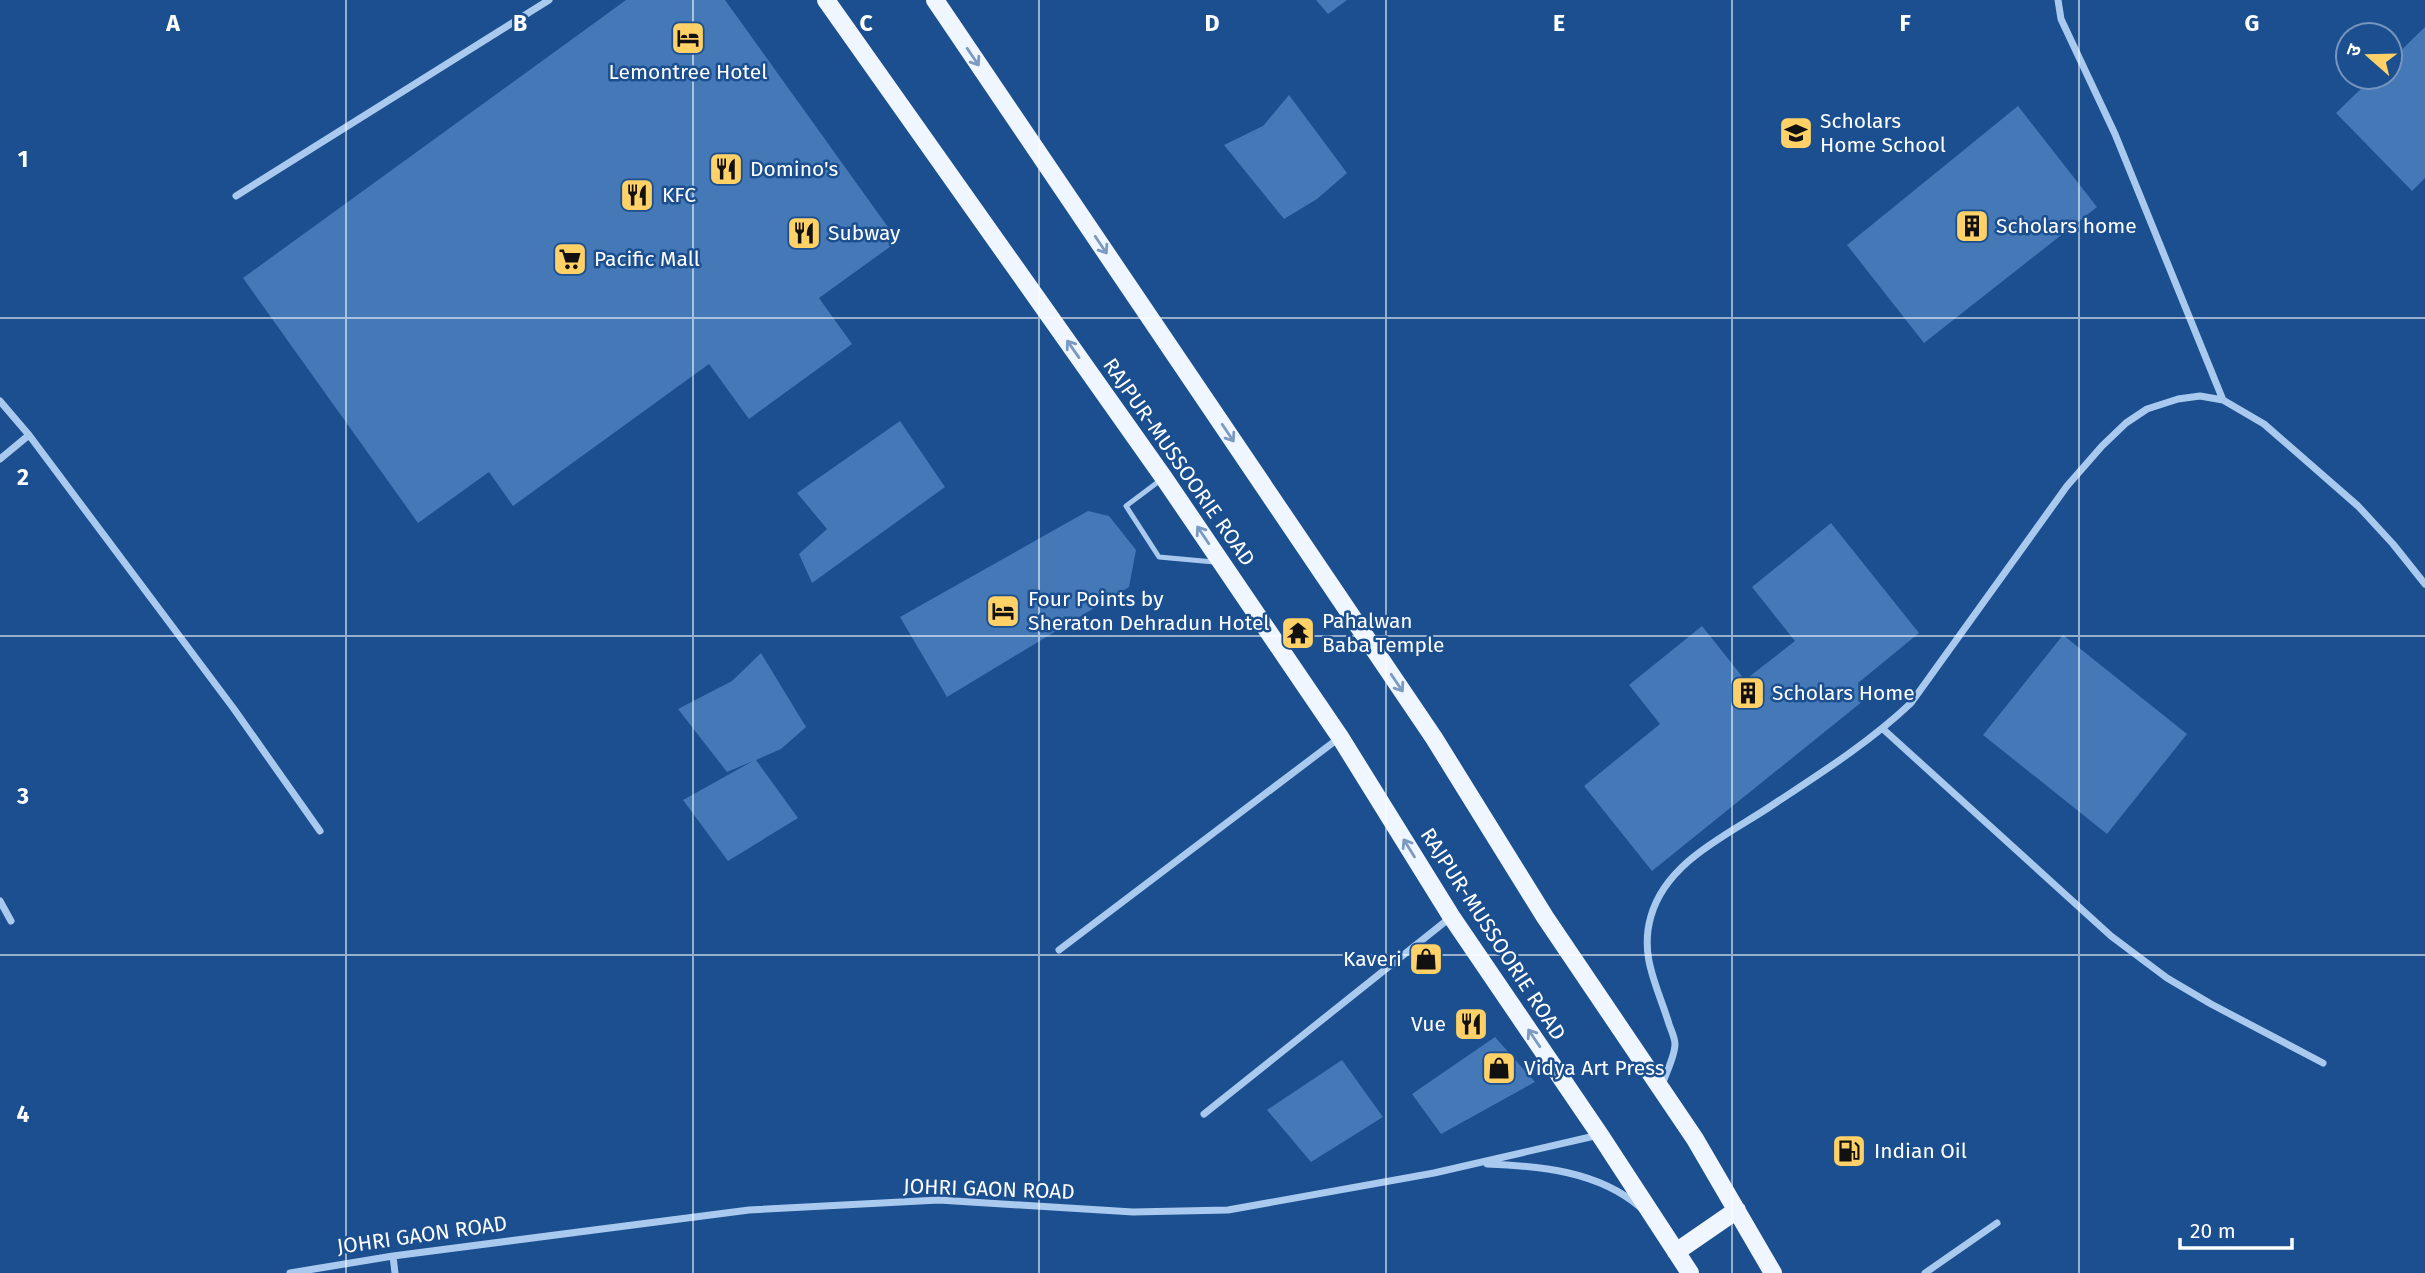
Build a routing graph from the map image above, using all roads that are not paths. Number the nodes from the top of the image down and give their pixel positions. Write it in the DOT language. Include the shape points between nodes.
graph roads {
  1 [pos="549,0"];
  2 [pos="826,0"];
  3 [pos="935,0"];
  4 [pos="2058,0"];
  5 [pos="236,196"];
  6 [pos="2223,400"];
  7 [pos="0,401"];
  8 [pos="29,435"];
  9 [pos="0,459"];
  10 [pos="1164,478"];
  11 [pos="1221,562"];
  12 [pos="2425,584"];
  13 [pos="1883,729"];
  14 [pos="1340,737"];
  15 [pos="320,831"];
  16 [pos="0,901"];
  17 [pos="1451,916"];
  18 [pos="11,921"];
  19 [pos="1059,950"];
  20 [pos="2323,1063"];
  21 [pos="1661,1089"];
  22 [pos="1204,1114"];
  23 [pos="1600,1135"];
  24 [pos="1475,1164"];
  25 [pos="1737,1210"];
  26 [pos="1655,1220"];
  27 [pos="1997,1223"];
  28 [pos="1676,1252"];
  29 [pos="393,1256"];
  30 [pos="290,1273"];
  31 [pos="395,1273"];
  32 [pos="1690,1273"];
  33 [pos="1773,1273"];
  34 [pos="1925,1273"];
  1 -- 5 [label="street"];
  10 -- 2 [label="main road, RAJPUR-MUSSOORIE ROAD, one-way"];
  3 -- 21 [label="main road, one-way" via="1434,738 1545,917"];
  4 -- 6 [label="street" via="2061,19 2115,134"];
  6 -- 12 [label="street" via="2264,424 2358,506"];
  6 -- 13 [label="street" via="2178,399 2147,409 2126,423 2067,486 1911,703"];
  7 -- 8 [label="street"];
  8 -- 9 [label="street"];
  8 -- 15 [label="street"];
  11 -- 10 [label="main road, RAJPUR-MUSSOORIE ROAD, one-way"];
  10 -- 11 [label="lane" via="1126,506 1159,557"];
  11 -- 14 [label="main road, RAJPUR-MUSSOORIE ROAD"];
  13 -- 20 [label="street" via="2111,936 2167,978"];
  13 -- 21 [label="street" via="1710,844 1662,891 1650,917 1647,945 1651,978 1675,1044"];
  17 -- 14 [label="main road, RAJPUR-MUSSOORIE ROAD, one-way"];
  14 -- 19 [label="street"];
  16 -- 18 [label="street"];
  17 -- 22 [label="street"];
  23 -- 17 [label="main road, RAJPUR-MUSSOORIE ROAD, one-way"];
  21 -- 25 [label="main road"];
  23 -- 24 [label="street, JOHRI GAON ROAD"];
  23 -- 26 [label="main road, RAJPUR-MUSSOORIE ROAD"];
  24 -- 26 [label="street" via="1538,1166 1583,1178 1621,1192"];
  24 -- 29 [label="street, JOHRI GAON ROAD" via="1228,1210 1133,1212 939,1200 749,1210"];
  25 -- 28 [label="main road"];
  25 -- 33 [label="main road"];
  26 -- 28 [label="main road, RAJPUR-MUSSOORIE ROAD"];
  27 -- 34 [label="street"];
  28 -- 32 [label="main road, RAJPUR-MUSSOORIE ROAD"];
  29 -- 30 [label="street, JOHRI GAON ROAD"];
  29 -- 31 [label="street"];
}
